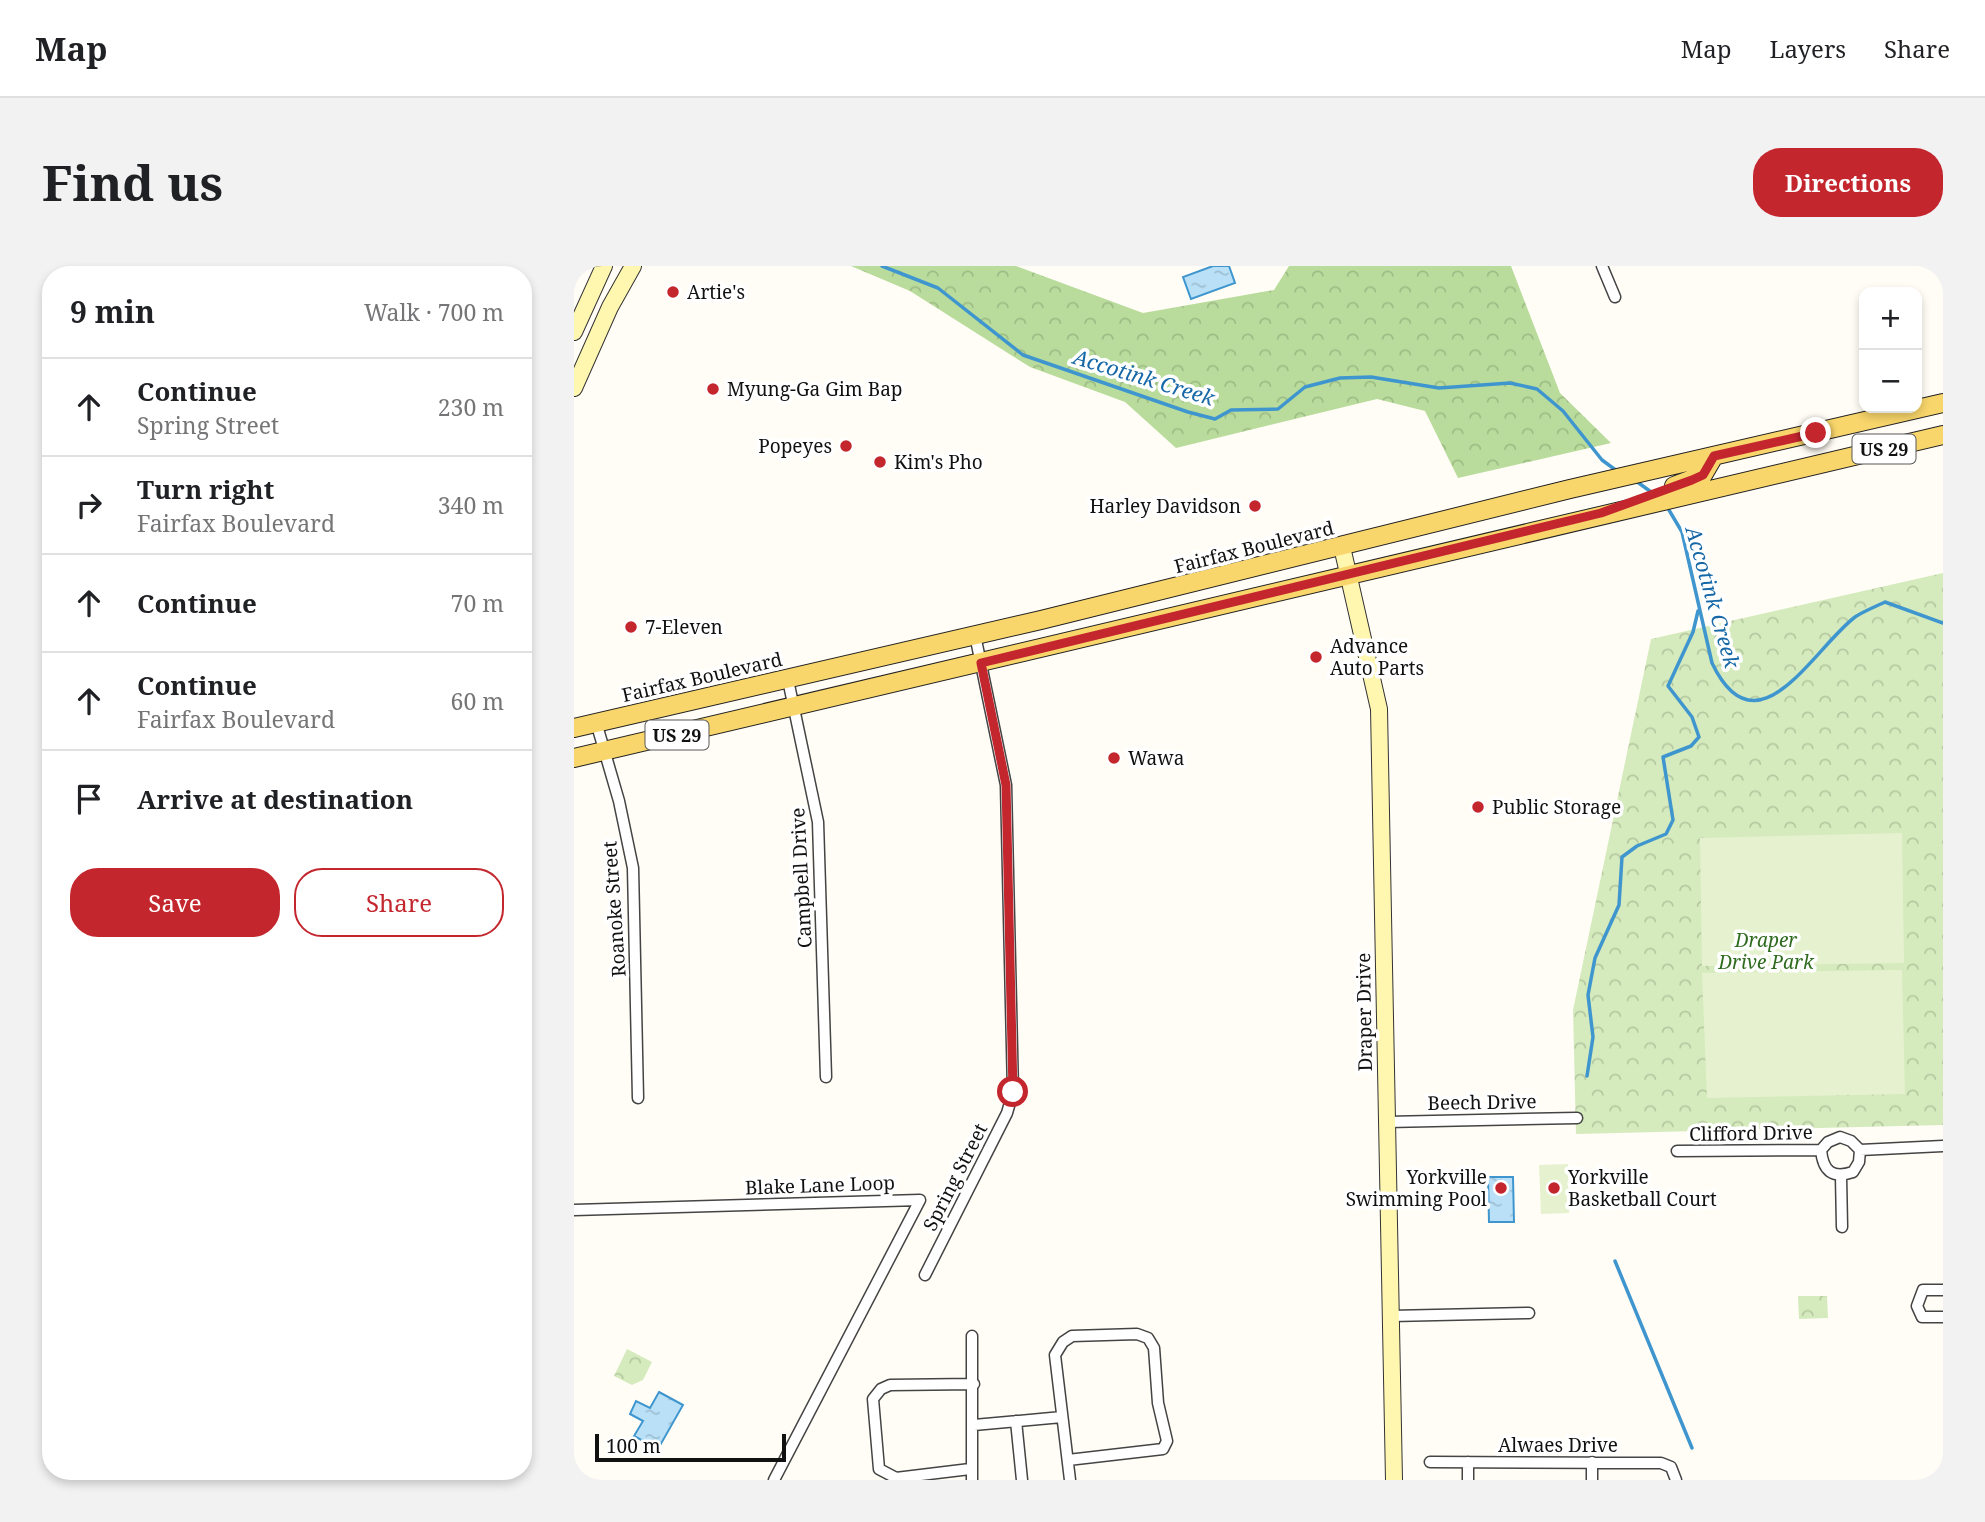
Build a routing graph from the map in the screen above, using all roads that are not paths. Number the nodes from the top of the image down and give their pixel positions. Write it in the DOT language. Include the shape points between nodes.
graph roads {
  1 [pos="604,266"];
  2 [pos="633,266"];
  3 [pos="1602,266"];
  4 [pos="1615,298"];
  5 [pos="574,332"];
  6 [pos="574,388"];
  7 [pos="1943,403"];
  8 [pos="1816,433"];
  9 [pos="1943,435"];
  10 [pos="1714,456"];
  11 [pos="1824,463"];
  12 [pos="1699,485"];
  13 [pos="1342,547"];
  14 [pos="1348,573"];
  15 [pos="975,635"];
  16 [pos="981,663"];
  17 [pos="788,680"];
  18 [pos="794,707"];
  19 [pos="596,722"];
  20 [pos="574,728"];
  21 [pos="604,752"];
  22 [pos="574,760"];
  23 [pos="826,1077"];
  24 [pos="638,1098"];
  25 [pos="1577,1118"];
  26 [pos="1387,1122"];
  27 [pos="1943,1146"];
  28 [pos="1821,1150"];
  29 [pos="1860,1150"];
  30 [pos="1677,1152"];
  31 [pos="1841,1176"];
  32 [pos="574,1210"];
  33 [pos="1842,1227"];
  34 [pos="925,1275"];
  35 [pos="1943,1290"];
  36 [pos="1529,1313"];
  37 [pos="1391,1316"];
  38 [pos="1943,1317"];
  39 [pos="972,1336"];
  40 [pos="974,1384"];
  41 [pos="1062,1417"];
  42 [pos="1016,1421"];
  43 [pos="974,1424"];
  44 [pos="1068,1460"];
  45 [pos="1430,1462"];
  46 [pos="1468,1462"];
  47 [pos="1592,1462"];
  48 [pos="971,1474"];
  49 [pos="774,1480"];
  50 [pos="1022,1480"];
  51 [pos="1070,1480"];
  52 [pos="1394,1480"];
  53 [pos="1468,1480"];
  54 [pos="1592,1480"];
  55 [pos="1676,1480"];
  1 -- 5 [label="street"];
  2 -- 6 [label="street"];
  3 -- 4 [label="street"];
  7 -- 8 [label="main road, Fairfax Boulevard / US 29"];
  8 -- 10 [label="main road, Fairfax Boulevard / US 29"];
  8 -- 11 [label="main road"];
  9 -- 11 [label="main road, US 29"];
  10 -- 12 [label="main road"];
  10 -- 13 [label="main road, Fairfax Boulevard / US 29"];
  11 -- 12 [label="main road, US 29"];
  12 -- 14 [label="main road, US 29"];
  13 -- 14 [label="street, Draper Drive"];
  13 -- 15 [label="main road, Fairfax Boulevard / US 29"];
  14 -- 16 [label="main road, US 29"];
  14 -- 26 [label="street, Draper Drive" via="1379,709"];
  15 -- 16 [label="street, Spring Street"];
  15 -- 17 [label="main road, Fairfax Boulevard / US 29"];
  16 -- 18 [label="main road, US 29"];
  16 -- 34 [label="street, Spring Street" via="1006,785 1013,1092 1007,1113"];
  17 -- 18 [label="street, Campbell Drive"];
  17 -- 19 [label="main road, Fairfax Boulevard / US 29"];
  18 -- 21 [label="main road, US 29"];
  18 -- 23 [label="street, Campbell Drive" via="818,822"];
  19 -- 20 [label="main road, Fairfax Boulevard / US 29"];
  19 -- 21 [label="street, Roanoke Street"];
  21 -- 22 [label="main road"];
  21 -- 24 [label="street, Roanoke Street" via="633,868"];
  25 -- 26 [label="street, Beech Drive"];
  26 -- 37 [label="street, Draper Drive"];
  27 -- 29 [label="street, Clifford Drive"];
  28 -- 29 [label="street, Clifford Drive" via="1840,1137"];
  28 -- 30 [label="street, Clifford Drive"];
  28 -- 31 [label="street" via="1822,1165 1830,1174"];
  29 -- 31 [label="street" via="1853,1172"];
  31 -- 33 [label="street"];
  32 -- 49 [label="street, Blake Lane Loop" via="920,1200"];
  35 -- 38 [label="street" via="1923,1290 1917,1306 1922,1317"];
  36 -- 37 [label="street"];
  37 -- 52 [label="street, Draper Drive"];
  39 -- 40 [label="street"];
  40 -- 43 [label="street"];
  40 -- 48 [label="street" via="890,1385 873,1399 879,1469 896,1478"];
  41 -- 42 [label="street"];
  41 -- 44 [label="street"];
  41 -- 44 [label="street" via="1055,1355 1063,1342 1072,1336 1137,1334 1148,1338 1154,1348 1158,1403 1167,1441 1163,1449"];
  42 -- 43 [label="street"];
  42 -- 50 [label="street"];
  43 -- 48 [label="street"];
  44 -- 51 [label="street"];
  45 -- 46 [label="street, Alwaes Drive"];
  46 -- 47 [label="street, Alwaes Drive"];
  46 -- 53 [label="street"];
  47 -- 54 [label="street"];
  47 -- 55 [label="street, Alwaes Drive" via="1666,1464"];
}
